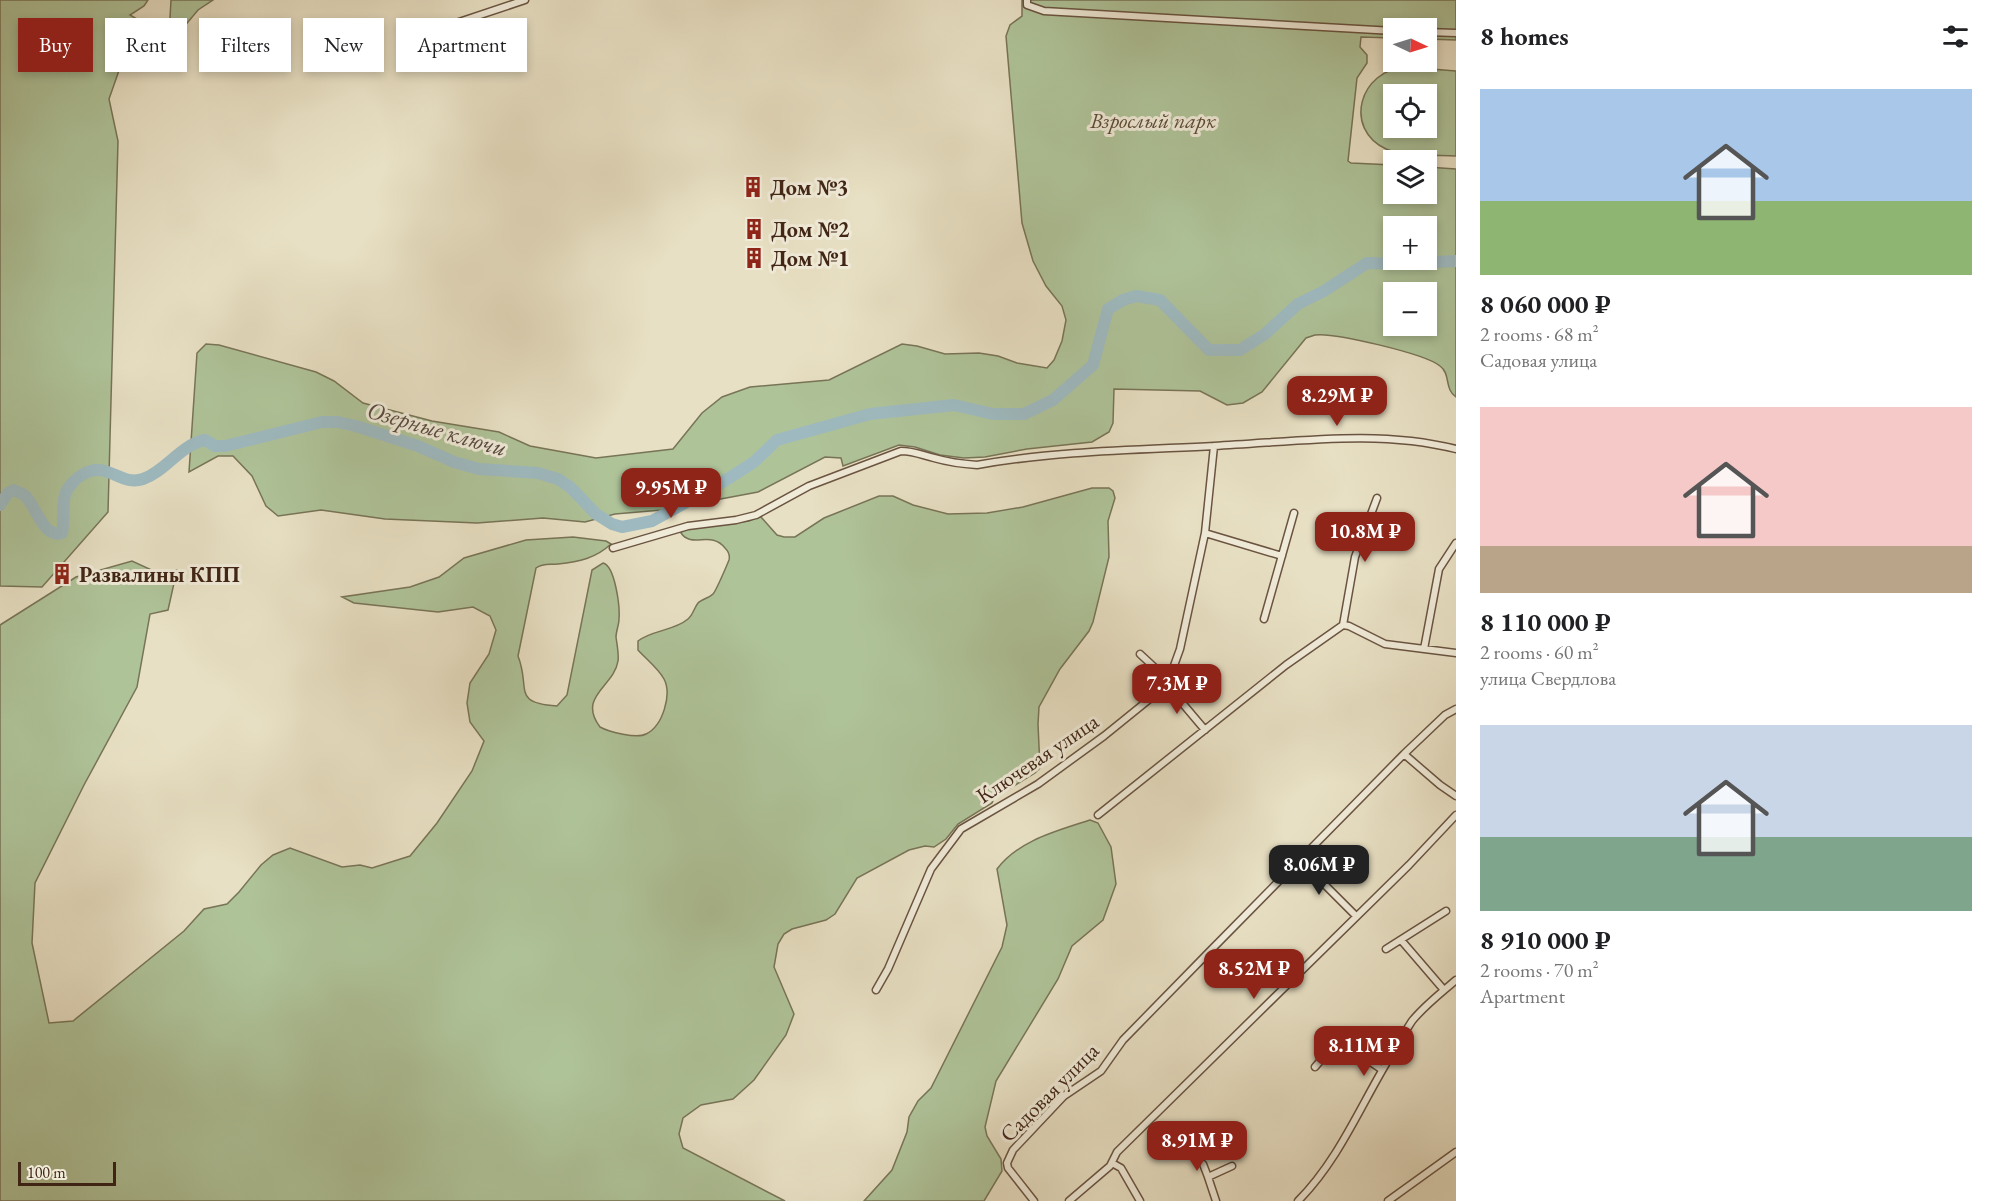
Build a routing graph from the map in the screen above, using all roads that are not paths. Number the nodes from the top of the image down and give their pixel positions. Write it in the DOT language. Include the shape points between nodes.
graph roads {
  1 [pos="525,0"];
  2 [pos="1027,0"];
  3 [pos="471,18"];
  4 [pos="1383,30"];
  5 [pos="1437,32"];
  6 [pos="1456,33"];
  7 [pos="1214,446"];
  8 [pos="1456,449"];
  9 [pos="1377,498"];
  10 [pos="1294,513"];
  11 [pos="1204,533"];
  12 [pos="1456,543"];
  13 [pos="613,548"];
  14 [pos="1282,556"];
  15 [pos="1264,620"];
  16 [pos="1343,625"];
  17 [pos="1424,649"];
  18 [pos="1456,653"];
  19 [pos="1140,654"];
  20 [pos="1168,682"];
  21 [pos="1456,709"];
  22 [pos="1205,730"];
  23 [pos="1404,754"];
  24 [pos="1456,796"];
  25 [pos="1098,815"];
  26 [pos="1456,815"];
  27 [pos="1300,860"];
  28 [pos="1446,911"];
  29 [pos="1356,916"];
  30 [pos="1401,940"];
  31 [pos="1386,949"];
  32 [pos="1456,980"];
  33 [pos="876,990"];
  34 [pos="1443,990"];
  35 [pos="1315,1067"];
  36 [pos="1381,1069"];
  37 [pos="1456,1152"];
  38 [pos="1112,1163"];
  39 [pos="1203,1164"];
  40 [pos="1232,1166"];
  41 [pos="1208,1177"];
  42 [pos="1034,1201"];
  43 [pos="1069,1201"];
  44 [pos="1140,1201"];
  45 [pos="1216,1201"];
  46 [pos="1298,1201"];
  47 [pos="1388,1201"];
  1 -- 3 [label="street"];
  2 -- 4 [label="street" via="1027,5 1044,11"];
  5 -- 6 [label="street"];
  7 -- 8 [label="street" via="1366,437"];
  7 -- 11 [label="street, Ключевая улица"];
  7 -- 13 [label="street" via="1088,452 977,465 901,451 809,486 756,515 695,525"];
  9 -- 16 [label="street" via="1354,557"];
  10 -- 14 [label="street"];
  11 -- 14 [label="street"];
  11 -- 20 [label="street, Ключевая улица" via="1180,649"];
  12 -- 17 [label="street" via="1439,569"];
  14 -- 15 [label="street"];
  16 -- 17 [label="street" via="1385,644"];
  16 -- 22 [label="street"];
  17 -- 18 [label="street"];
  19 -- 20 [label="street"];
  20 -- 22 [label="street"];
  20 -- 33 [label="street, Ключевая улица" via="1038,784 961,829 931,869"];
  21 -- 23 [label="street, Садовая улица"];
  22 -- 25 [label="street"];
  23 -- 24 [label="street"];
  23 -- 27 [label="street, Садовая улица"];
  26 -- 29 [label="street"];
  27 -- 29 [label="street"];
  27 -- 42 [label="street, Садовая улица" via="1123,1040 1101,1071 1064,1096 1013,1150 1008,1168"];
  28 -- 30 [label="street"];
  29 -- 38 [label="street" via="1117,1152"];
  30 -- 31 [label="street"];
  30 -- 34 [label="street"];
  32 -- 34 [label="street"];
  34 -- 36 [label="street" via="1412,1022"];
  35 -- 36 [label="street" via="1338,1043 1349,1046"];
  36 -- 46 [label="street" via="1346,1137"];
  37 -- 47 [label="street"];
  38 -- 43 [label="street"];
  38 -- 44 [label="street" via="1121,1168"];
  39 -- 41 [label="street"];
  40 -- 41 [label="street"];
  41 -- 45 [label="street"];
}
